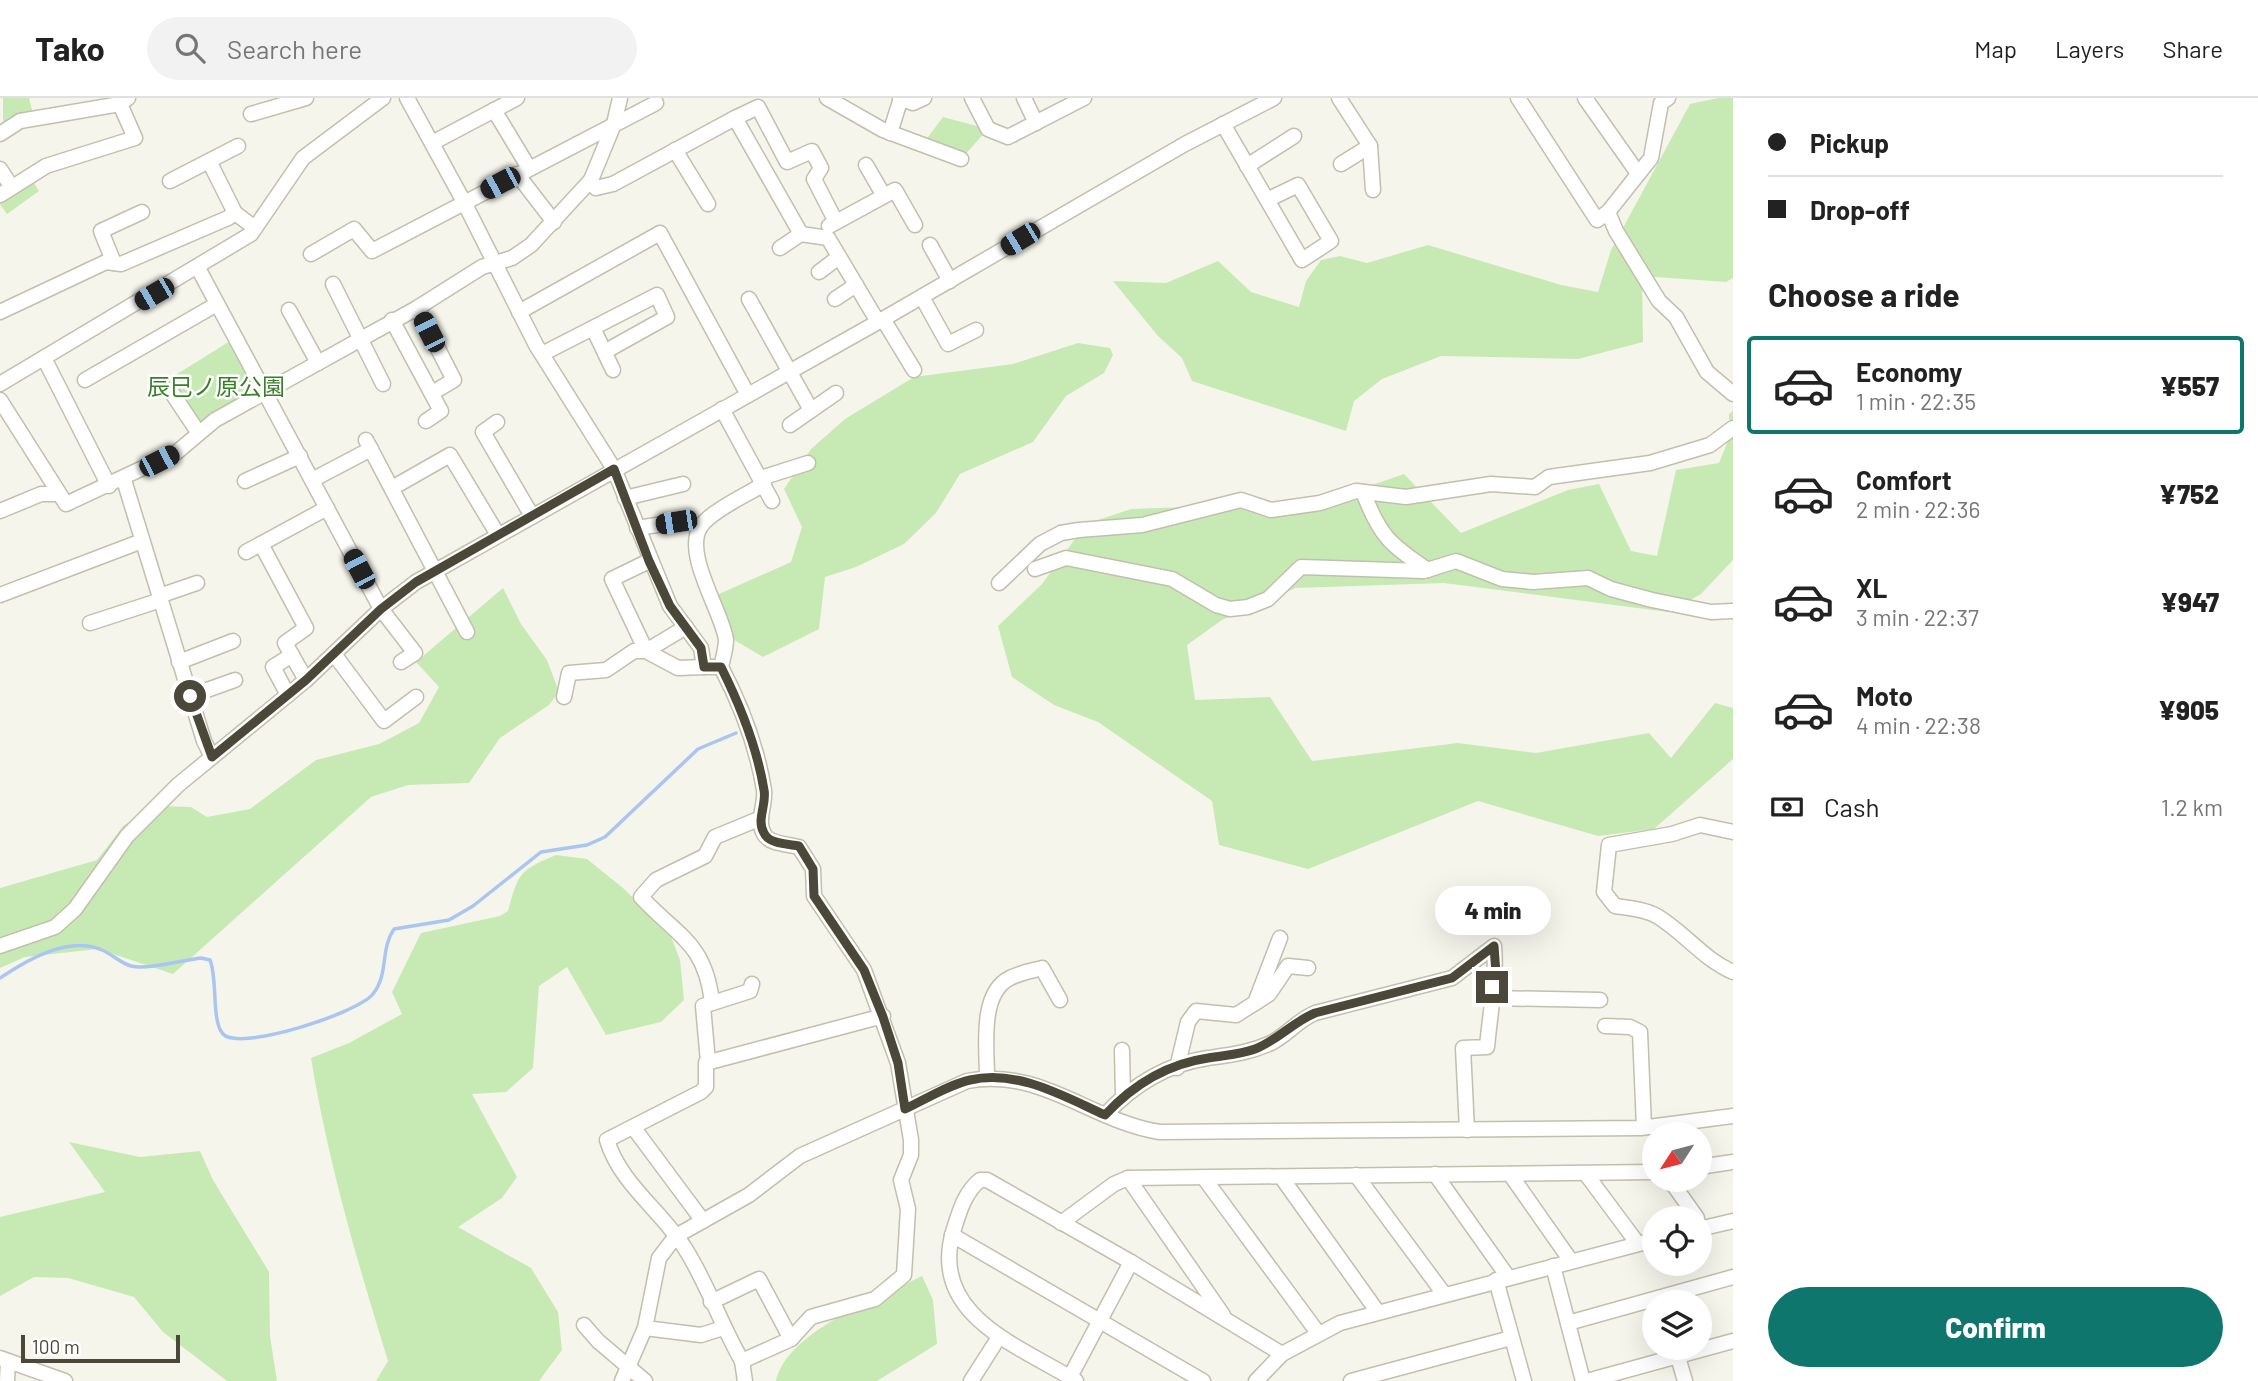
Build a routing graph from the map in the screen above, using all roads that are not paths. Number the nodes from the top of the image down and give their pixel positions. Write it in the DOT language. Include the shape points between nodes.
graph roads {
  1 [pos="306,98"];
  2 [pos="383,98"];
  3 [pos="407,98"];
  4 [pos="517,98"];
  5 [pos="620,98"];
  6 [pos="827,98"];
  7 [pos="901,98"];
  8 [pos="924,98"];
  9 [pos="972,98"];
  10 [pos="1024,98"];
  11 [pos="1339,98"];
  12 [pos="1518,98"];
  13 [pos="1585,98"];
  14 [pos="1076,100"];
  15 [pos="1265,100"];
  16 [pos="1662,100"];
  17 [pos="124,101"];
  18 [pos="656,103"];
  19 [pos="494,110"];
  20 [pos="251,114"];
  21 [pos="735,118"];
  22 [pos="1036,123"];
  23 [pos="614,124"];
  24 [pos="1223,124"];
  25 [pos="890,132"];
  26 [pos="0,134"];
  27 [pos="1294,136"];
  28 [pos="432,143"];
  29 [pos="238,145"];
  30 [pos="1370,146"];
  31 [pos="675,150"];
  32 [pos="961,159"];
  33 [pos="210,163"];
  34 [pos="1341,164"];
  35 [pos="866,166"];
  36 [pos="1247,166"];
  37 [pos="0,169"];
  38 [pos="523,171"];
  39 [pos="1637,172"];
  40 [pos="591,180"];
  41 [pos="170,181"];
  42 [pos="6,190"];
  43 [pos="1373,190"];
  44 [pos="884,196"];
  45 [pos="1267,200"];
  46 [pos="464,202"];
  47 [pos="708,204"];
  48 [pos="142,212"];
  49 [pos="1608,212"];
  50 [pos="235,213"];
  51 [pos="554,222"];
  52 [pos="836,222"];
  53 [pos="915,225"];
  54 [pos="255,228"];
  55 [pos="807,235"];
  56 [pos="930,245"];
  57 [pos="780,248"];
  58 [pos="311,254"];
  59 [pos="839,257"];
  60 [pos="114,263"];
  61 [pos="495,264"];
  62 [pos="198,268"];
  63 [pos="819,272"];
  64 [pos="950,281"];
  65 [pos="332,284"];
  66 [pos="856,285"];
  67 [pos="922,297"];
  68 [pos="749,299"];
  69 [pos="835,299"];
  70 [pos="217,304"];
  71 [pos="417,308"];
  72 [pos="289,310"];
  73 [pos="0,312"];
  74 [pos="519,312"];
  75 [pos="393,320"];
  76 [pos="881,321"];
  77 [pos="593,328"];
  78 [pos="976,330"];
  79 [pos="361,338"];
  80 [pos="606,351"];
  81 [pos="542,354"];
  82 [pos="44,358"];
  83 [pos="318,363"];
  84 [pos="613,370"];
  85 [pos="914,370"];
  86 [pos="791,371"];
  87 [pos="85,380"];
  88 [pos="0,384"];
  89 [pos="383,384"];
  90 [pos="170,390"];
  91 [pos="266,393"];
  92 [pos="432,393"];
  93 [pos="836,393"];
  94 [pos="1733,394"];
  95 [pos="748,395"];
  96 [pos="0,400"];
  97 [pos="722,409"];
  98 [pos="811,410"];
  99 [pos="426,421"];
  100 [pos="497,422"];
  101 [pos="790,425"];
  102 [pos="1733,428"];
  103 [pos="198,432"];
  104 [pos="300,456"];
  105 [pos="808,463"];
  106 [pos="614,469"];
  107 [pos="124,480"];
  108 [pos="312,480"];
  109 [pos="245,481"];
  110 [pos="763,481"];
  111 [pos="682,484"];
  112 [pos="109,486"];
  113 [pos="392,488"];
  114 [pos="1363,492"];
  115 [pos="57,494"];
  116 [pos="625,498"];
  117 [pos="772,501"];
  118 [pos="327,508"];
  119 [pos="0,511"];
  120 [pos="532,516"];
  121 [pos="676,522"];
  122 [pos="637,528"];
  123 [pos="498,535"];
  124 [pos="142,541"];
  125 [pos="261,544"];
  126 [pos="246,552"];
  127 [pos="649,561"];
  128 [pos="1035,569"];
  129 [pos="437,570"];
  130 [pos="1428,570"];
  131 [pos="197,583"];
  132 [pos="999,583"];
  133 [pos="0,595"];
  134 [pos="160,598"];
  135 [pos="381,609"];
  136 [pos="1733,611"];
  137 [pos="90,623"];
  138 [pos="686,627"];
  139 [pos="467,632"];
  140 [pos="233,641"];
  141 [pos="646,652"];
  142 [pos="334,654"];
  143 [pos="292,655"];
  144 [pos="180,662"];
  145 [pos="401,662"];
  146 [pos="704,667"];
  147 [pos="721,667"];
  148 [pos="235,680"];
  149 [pos="306,680"];
  150 [pos="288,695"];
  151 [pos="190,696"];
  152 [pos="416,697"];
  153 [pos="564,697"];
  154 [pos="212,757"];
  155 [pos="761,818"];
  156 [pos="1733,832"];
  157 [pos="1280,938"];
  158 [pos="0,946"];
  159 [pos="1308,968"];
  160 [pos="1731,968"];
  161 [pos="752,984"];
  162 [pos="1491,998"];
  163 [pos="1060,1000"];
  164 [pos="1600,1000"];
  165 [pos="712,1002"];
  166 [pos="1255,1003"];
  167 [pos="883,1017"];
  168 [pos="1605,1026"];
  169 [pos="1122,1050"];
  170 [pos="708,1062"];
  171 [pos="1177,1068"];
  172 [pos="987,1077"];
  173 [pos="1123,1096"];
  174 [pos="905,1109"];
  175 [pos="1105,1115"];
  176 [pos="1733,1116"];
  177 [pos="1644,1122"];
  178 [pos="1684,1122"];
  179 [pos="633,1127"];
  180 [pos="1642,1127"];
  181 [pos="1467,1130"];
  182 [pos="1733,1163"];
  183 [pos="1712,1165"];
  184 [pos="1642,1172"];
  185 [pos="1435,1174"];
  186 [pos="1510,1174"];
  187 [pos="1586,1174"];
  188 [pos="1356,1175"];
  189 [pos="1128,1178"];
  190 [pos="1205,1178"];
  191 [pos="1282,1178"];
  192 [pos="703,1221"];
  193 [pos="1733,1221"];
  194 [pos="1061,1223"];
  195 [pos="1712,1223"];
  196 [pos="953,1235"];
  197 [pos="676,1236"];
  198 [pos="1642,1243"];
  199 [pos="1638,1244"];
  200 [pos="1571,1261"];
  201 [pos="1131,1262"];
  202 [pos="1553,1266"];
  203 [pos="1733,1277"];
  204 [pos="1502,1279"];
  205 [pos="1444,1294"];
  206 [pos="711,1301"];
  207 [pos="1377,1311"];
  208 [pos="1226,1319"];
  209 [pos="1100,1320"];
  210 [pos="1568,1323"];
  211 [pos="584,1325"];
  212 [pos="645,1328"];
  213 [pos="723,1328"];
  214 [pos="1318,1333"];
  215 [pos="999,1337"];
  216 [pos="1511,1338"];
  217 [pos="791,1339"];
  218 [pos="1733,1341"];
  219 [pos="1712,1347"];
  220 [pos="1282,1354"];
  221 [pos="4,1359"];
  222 [pos="1669,1360"];
  223 [pos="1679,1360"];
  224 [pos="742,1361"];
  225 [pos="626,1374"];
  226 [pos="1621,1377"];
  227 [pos="1073,1379"];
  228 [pos="7,1381"];
  229 [pos="65,1381"];
  230 [pos="645,1381"];
  231 [pos="745,1381"];
  232 [pos="971,1381"];
  233 [pos="1203,1381"];
  234 [pos="1256,1381"];
  235 [pos="1351,1381"];
  236 [pos="1524,1381"];
  237 [pos="1585,1381"];
  238 [pos="1685,1381"];
  1 -- 20 [label="street"];
  2 -- 54 [label="street" via="303,158"];
  3 -- 28 [label="street"];
  4 -- 19 [label="street"];
  5 -- 23 [label="street"];
  6 -- 25 [label="street"];
  7 -- 8 [label="street" via="912,103"];
  7 -- 25 [label="street"];
  9 -- 22 [label="street" via="988,129 1009,137"];
  10 -- 22 [label="street"];
  11 -- 30 [label="street"];
  12 -- 49 [label="street" via="1597,220"];
  13 -- 39 [label="street"];
  14 -- 22 [label="street"];
  15 -- 24 [label="street"];
  16 -- 39 [label="street" via="1651,158"];
  17 -- 26 [label="street" via="19,121"];
  17 -- 42 [label="street" via="135,138 46,166"];
  18 -- 23 [label="street"];
  19 -- 28 [label="street"];
  19 -- 38 [label="street"];
  21 -- 31 [label="street"];
  21 -- 52 [label="street" via="758,107 787,162 812,151 821,168 814,179"];
  21 -- 55 [label="street"];
  23 -- 38 [label="street"];
  23 -- 40 [label="street"];
  24 -- 36 [label="street"];
  24 -- 64 [label="street"];
  25 -- 32 [label="street"];
  27 -- 36 [label="street"];
  28 -- 46 [label="street"];
  29 -- 33 [label="street"];
  30 -- 34 [label="street"];
  30 -- 43 [label="street"];
  31 -- 40 [label="street" via="613,184 596,188"];
  31 -- 47 [label="street"];
  33 -- 41 [label="street"];
  33 -- 50 [label="street"];
  35 -- 44 [label="street"];
  36 -- 45 [label="street"];
  37 -- 42 [label="street"];
  38 -- 46 [label="street"];
  38 -- 51 [label="street"];
  39 -- 49 [label="street"];
  40 -- 51 [label="street"];
  44 -- 52 [label="street"];
  44 -- 53 [label="street" via="895,190"];
  45 -- 45 [label="street" via="1302,260 1331,241 1298,185"];
  46 -- 58 [label="street" via="372,251 354,229"];
  46 -- 61 [label="street"];
  48 -- 60 [label="street" via="101,231"];
  49 -- 94 [label="street" via="1707,372"];
  50 -- 54 [label="street"];
  50 -- 60 [label="street" via="121,264"];
  51 -- 61 [label="street" via="531,245"];
  52 -- 55 [label="street"];
  54 -- 62 [label="street"];
  55 -- 57 [label="street"];
  55 -- 59 [label="street" via="828,238"];
  56 -- 64 [label="street"];
  59 -- 63 [label="street"];
  59 -- 66 [label="street"];
  60 -- 73 [label="street" via="106,262"];
  61 -- 71 [label="street" via="482,267"];
  61 -- 74 [label="street"];
  62 -- 70 [label="street"];
  62 -- 82 [label="street"];
  64 -- 67 [label="street"];
  65 -- 79 [label="street"];
  66 -- 69 [label="street"];
  66 -- 76 [label="street"];
  67 -- 76 [label="street"];
  67 -- 78 [label="street" via="947,344"];
  68 -- 86 [label="street"];
  70 -- 87 [label="street"];
  70 -- 91 [label="street"];
  71 -- 75 [label="street"];
  71 -- 92 [label="street" via="454,380"];
  72 -- 83 [label="street"];
  74 -- 81 [label="street"];
  74 -- 95 [label="street" via="660,233"];
  75 -- 79 [label="street"];
  75 -- 92 [label="street"];
  76 -- 85 [label="street"];
  76 -- 86 [label="street"];
  77 -- 80 [label="street"];
  77 -- 80 [label="street" via="657,295 667,317"];
  77 -- 81 [label="street"];
  79 -- 83 [label="street"];
  79 -- 89 [label="street"];
  80 -- 84 [label="street"];
  81 -- 106 [label="street"];
  82 -- 88 [label="street"];
  82 -- 112 [label="street"];
  83 -- 91 [label="street"];
  86 -- 95 [label="street"];
  86 -- 98 [label="street"];
  90 -- 103 [label="street"];
  91 -- 103 [label="street"];
  91 -- 104 [label="street"];
  92 -- 99 [label="street" via="441,411"];
  93 -- 98 [label="street"];
  95 -- 97 [label="street"];
  96 -- 115 [label="street"];
  97 -- 106 [label="street"];
  97 -- 110 [label="street"];
  98 -- 101 [label="street"];
  100 -- 120 [label="street" via="483,432"];
  102 -- 114 [label="street" via="1710,445 1650,463 1549,477 1535,487 1491,484 1406,497"];
  103 -- 107 [label="street" via="177,452"];
  104 -- 108 [label="street"];
  104 -- 109 [label="street"];
  105 -- 110 [label="street"];
  106 -- 116 [label="street"];
  106 -- 120 [label="street"];
  107 -- 112 [label="street"];
  107 -- 124 [label="street"];
  108 -- 113 [label="street" via="369,444"];
  108 -- 118 [label="street"];
  110 -- 117 [label="street"];
  110 -- 147 [label="street" via="709,518 697,537 703,579 726,642"];
  111 -- 116 [label="street"];
  112 -- 115 [label="street" via="66,504"];
  113 -- 123 [label="street" via="450,455"];
  113 -- 129 [label="street"];
  114 -- 130 [label="street" via="1377,527 1396,549"];
  114 -- 132 [label="street" via="1271,510 1241,500 1142,525 1061,533 1040,544"];
  115 -- 119 [label="street" via="41,494"];
  116 -- 122 [label="street"];
  118 -- 125 [label="street"];
  118 -- 135 [label="street"];
  120 -- 123 [label="street"];
  121 -- 122 [label="street"];
  122 -- 127 [label="street"];
  123 -- 129 [label="street"];
  124 -- 133 [label="street"];
  124 -- 134 [label="street"];
  125 -- 126 [label="street"];
  125 -- 143 [label="street" via="306,628 285,643"];
  127 -- 138 [label="street" via="670,606"];
  127 -- 141 [label="street" via="612,579"];
  128 -- 130 [label="street" via="1066,558 1172,579 1230,609 1269,599 1301,568"];
  129 -- 135 [label="street"];
  129 -- 139 [label="street"];
  130 -- 136 [label="street" via="1456,561 1502,579 1588,578 1652,600 1711,612"];
  131 -- 134 [label="street"];
  134 -- 137 [label="street"];
  134 -- 144 [label="street"];
  135 -- 142 [label="street"];
  135 -- 145 [label="street" via="415,653"];
  138 -- 141 [label="street"];
  138 -- 146 [label="street" via="701,648"];
  140 -- 144 [label="street"];
  141 -- 146 [label="street" via="678,668"];
  141 -- 153 [label="street" via="628,653 606,670 569,673"];
  142 -- 149 [label="street"];
  142 -- 152 [label="street" via="384,721"];
  143 -- 149 [label="street"];
  143 -- 150 [label="street" via="273,667"];
  144 -- 151 [label="street"];
  146 -- 147 [label="street"];
  147 -- 155 [label="street" via="734,687 751,739 765,792"];
  148 -- 151 [label="street"];
  149 -- 150 [label="street"];
  150 -- 154 [label="street"];
  151 -- 154 [label="street"];
  154 -- 158 [label="street" via="127,836 75,909 55,927"];
  155 -- 165 [label="street" via="715,837 705,856 656,880 641,897 696,950"];
  155 -- 167 [label="street" via="763,833 771,840 799,846 804,854 813,869 814,896 864,970"];
  156 -- 160 [label="street" via="1700,825 1609,845 1604,892 1615,906 1659,917 1700,953"];
  157 -- 166 [label="street"];
  159 -- 166 [label="street" via="1288,966 1269,994"];
  161 -- 165 [label="street" via="742,996"];
  162 -- 164 [label="street"];
  162 -- 171 [label="street" via="1496,974 1494,946 1452,978 1315,1013 1272,1042 1239,1055 1206,1058"];
  162 -- 181 [label="street" via="1487,1047 1463,1048"];
  163 -- 172 [label="street" via="1042,968 1007,979 994,993 990,1008"];
  165 -- 170 [label="street" via="703,1006 701,1013"];
  166 -- 171 [label="street" via="1236,1015 1196,1010 1188,1022"];
  167 -- 170 [label="street"];
  167 -- 174 [label="street" via="898,1063"];
  168 -- 177 [label="street" via="1640,1032"];
  169 -- 173 [label="street"];
  170 -- 179 [label="street" via="706,1087 701,1092"];
  171 -- 173 [label="street" via="1134,1086"];
  172 -- 174 [label="street" via="967,1081"];
  172 -- 175 [label="street" via="1013,1079"];
  173 -- 175 [label="street"];
  174 -- 192 [label="street" via="800,1156 749,1195"];
  174 -- 217 [label="street" via="911,1155 901,1180 908,1209 904,1275 875,1299 811,1317"];
  175 -- 181 [label="street" via="1160,1132"];
  176 -- 178 [label="street"];
  179 -- 192 [label="street"];
  179 -- 197 [label="street" via="607,1140 611,1151"];
  180 -- 181 [label="street"];
  182 -- 183 [label="street"];
  184 -- 187 [label="street"];
  185 -- 186 [label="street"];
  185 -- 188 [label="street"];
  185 -- 204 [label="street"];
  186 -- 187 [label="street"];
  186 -- 200 [label="street"];
  187 -- 199 [label="street"];
  188 -- 191 [label="street"];
  188 -- 205 [label="street"];
  189 -- 190 [label="street"];
  189 -- 194 [label="street"];
  189 -- 208 [label="street"];
  190 -- 191 [label="street"];
  190 -- 214 [label="street"];
  191 -- 207 [label="street"];
  192 -- 197 [label="street"];
  193 -- 195 [label="street"];
  194 -- 196 [label="street" via="980,1180 961,1205"];
  194 -- 201 [label="street"];
  196 -- 209 [label="street"];
  196 -- 215 [label="street" via="947,1254 960,1299 973,1317"];
  197 -- 206 [label="street"];
  197 -- 212 [label="street" via="656,1267"];
  198 -- 199 [label="street"];
  199 -- 200 [label="street"];
  200 -- 202 [label="street"];
  201 -- 208 [label="street"];
  201 -- 209 [label="street"];
  202 -- 204 [label="street"];
  202 -- 210 [label="street"];
  203 -- 210 [label="street"];
  204 -- 205 [label="street"];
  204 -- 216 [label="street"];
  205 -- 207 [label="street"];
  206 -- 213 [label="street"];
  206 -- 217 [label="street" via="759,1279"];
  207 -- 214 [label="street"];
  208 -- 220 [label="street"];
  209 -- 227 [label="street"];
  209 -- 233 [label="street"];
  210 -- 237 [label="street"];
  211 -- 225 [label="street"];
  212 -- 213 [label="street" via="701,1335"];
  212 -- 225 [label="street"];
  213 -- 224 [label="street"];
  214 -- 220 [label="street"];
  215 -- 227 [label="street"];
  215 -- 232 [label="street"];
  216 -- 235 [label="street"];
  216 -- 236 [label="street"];
  217 -- 224 [label="street"];
  218 -- 219 [label="street"];
  220 -- 234 [label="street"];
  221 -- 228 [label="street"];
  221 -- 229 [label="street"];
  222 -- 226 [label="street"];
  223 -- 238 [label="street"];
  224 -- 231 [label="street"];
  225 -- 230 [label="street"];
  226 -- 237 [label="street"];
}
